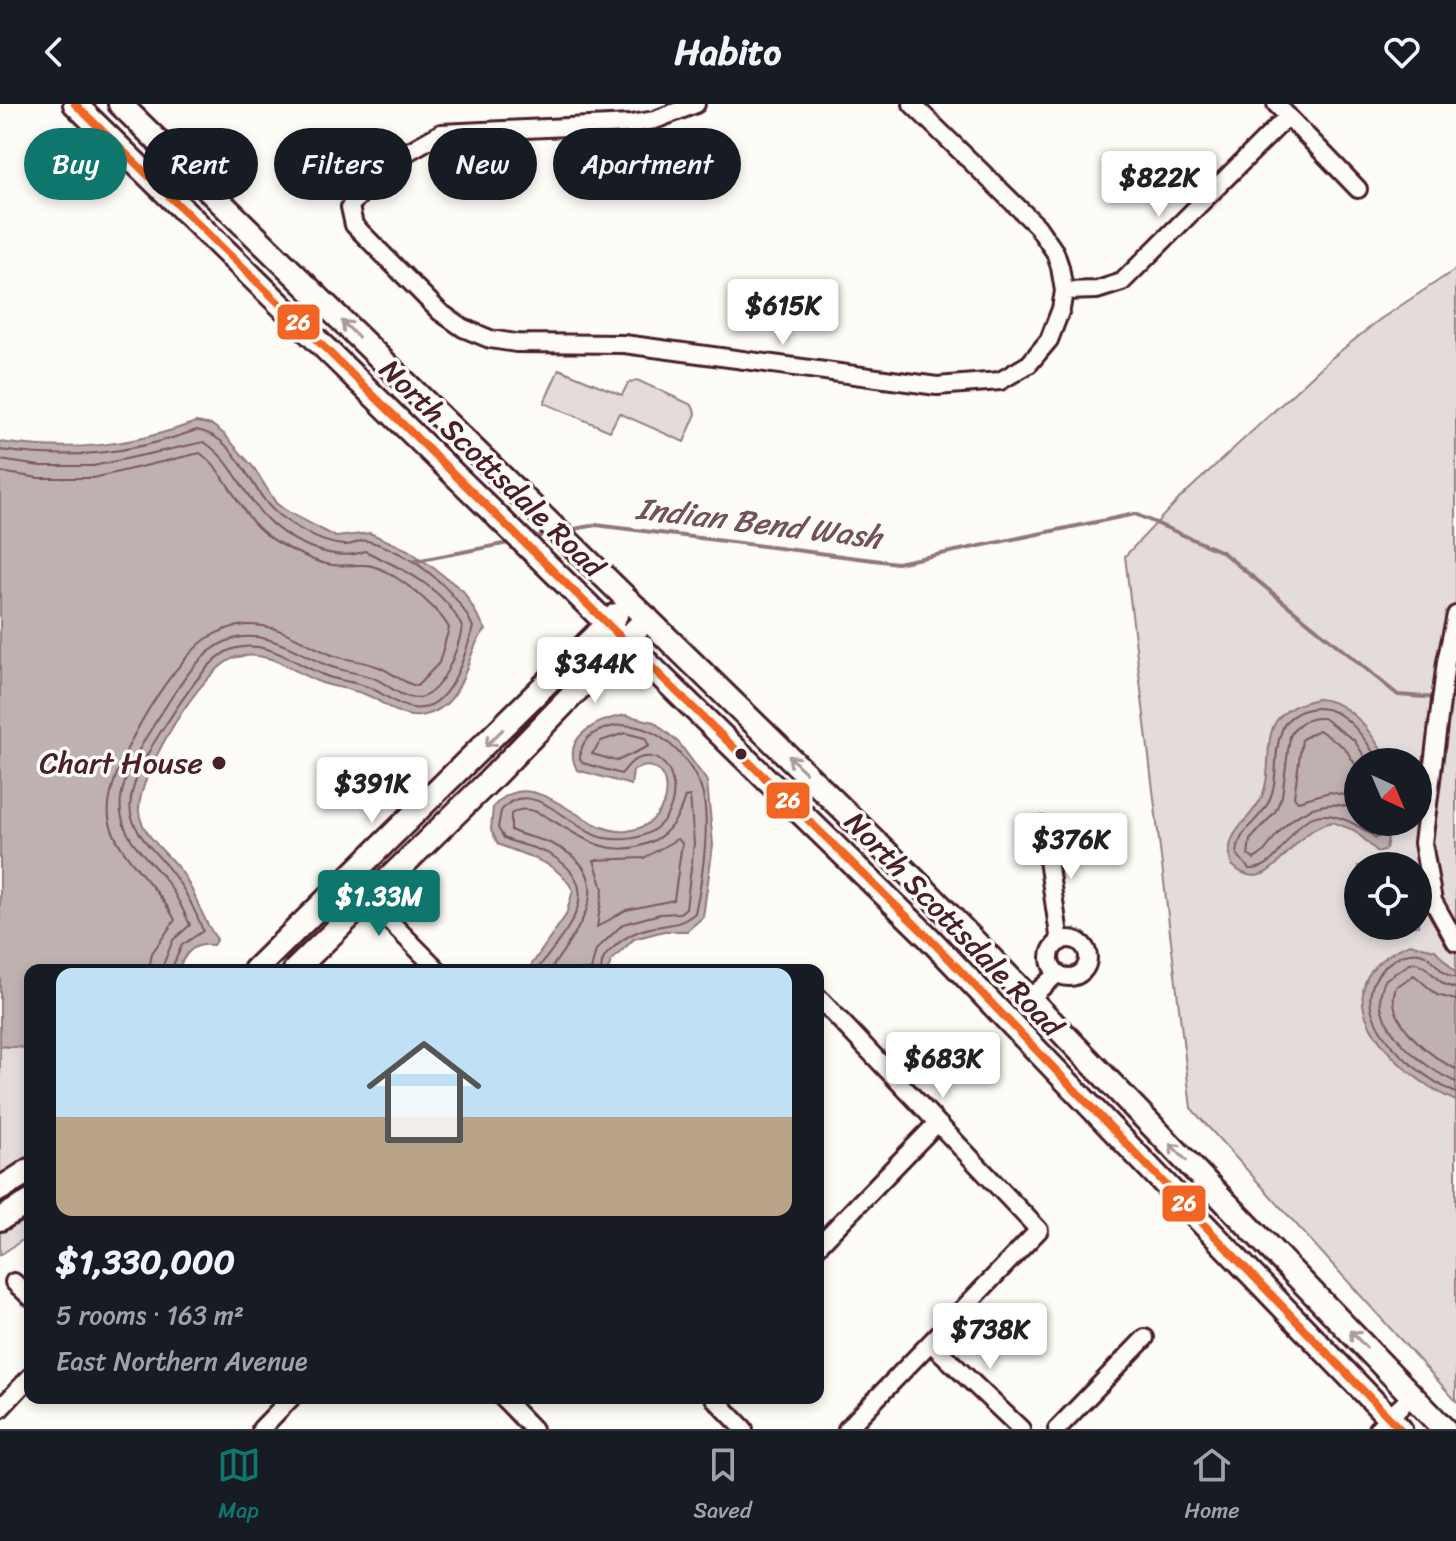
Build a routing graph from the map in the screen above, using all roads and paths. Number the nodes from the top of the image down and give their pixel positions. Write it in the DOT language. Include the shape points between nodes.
graph roads {
  1 [pos="75,104"];
  2 [pos="120,104"];
  3 [pos="696,104"];
  4 [pos="912,104"];
  5 [pos="1282,110"];
  6 [pos="1358,189"];
  7 [pos="1064,291"];
  8 [pos="627,598"];
  9 [pos="1456,615"];
  10 [pos="647,618"];
  11 [pos="608,623"];
  12 [pos="625,641"];
  13 [pos="1043,826"];
  14 [pos="349,880"];
  15 [pos="368,899"];
  16 [pos="928,937"];
  17 [pos="1060,942"];
  18 [pos="1456,942"];
  19 [pos="261,964"];
  20 [pos="301,964"];
  21 [pos="432,964"];
  22 [pos="1058,973"];
  23 [pos="1030,998"];
  24 [pos="824,1003"];
  25 [pos="1090,1106"];
  26 [pos="937,1123"];
  27 [pos="24,1174"];
  28 [pos="0,1189"];
  29 [pos="24,1205"];
  30 [pos="0,1218"];
  31 [pos="824,1240"];
  32 [pos="14,1282"];
  33 [pos="24,1291"];
  34 [pos="1145,1338"];
  35 [pos="931,1343"];
  36 [pos="24,1383"];
  37 [pos="1412,1396"];
  38 [pos="285,1404"];
  39 [pos="509,1404"];
  40 [pos="720,1404"];
  41 [pos="0,1409"];
  42 [pos="1389,1425"];
  43 [pos="261,1429"];
  44 [pos="533,1429"];
  45 [pos="744,1429"];
  46 [pos="847,1429"];
  47 [pos="1021,1429"];
  48 [pos="1057,1429"];
  49 [pos="1444,1429"];
  1 -- 11 [label="main road, North Scottsdale Road"];
  8 -- 2 [label="main road, North Scottsdale Road, one-way"];
  3 -- 7 [label="street" via="631,124 441,133 397,158 356,199 351,216 360,234 452,321 503,342 624,344 881,381 963,386 1000,381 1029,364 1055,329"];
  4 -- 7 [label="street" via="1046,237"];
  5 -- 6 [label="street"];
  5 -- 7 [label="street" via="1122,282 1097,290"];
  8 -- 10 [label="main road, North Scottsdale Road"];
  8 -- 11 [label="main road"];
  9 -- 18 [label="street" via="1423,843 1433,901"];
  10 -- 12 [label="main road"];
  23 -- 10 [label="main road, North Scottsdale Road, one-way"];
  11 -- 12 [label="main road, North Scottsdale Road"];
  11 -- 14 [label="main road, one-way"];
  12 -- 15 [label="main road"];
  12 -- 16 [label="main road, North Scottsdale Road"];
  13 -- 17 [label="street"];
  14 -- 15 [label="street"];
  14 -- 19 [label="main road"];
  15 -- 20 [label="main road"];
  15 -- 21 [label="street"];
  16 -- 23 [label="main road" via="952,941 1005,994"];
  16 -- 25 [label="main road, North Scottsdale Road"];
  17 -- 22 [label="street" via="1051,958"];
  17 -- 22 [label="street" via="1078,941 1088,962 1077,975"];
  22 -- 23 [label="street"];
  23 -- 25 [label="main road" via="1037,1028 1060,1053"];
  37 -- 23 [label="main road, North Scottsdale Road, one-way"];
  24 -- 26 [label="street"];
  25 -- 42 [label="main road, North Scottsdale Road"];
  26 -- 31 [label="street"];
  26 -- 35 [label="street" via="1039,1230"];
  27 -- 28 [label="main road"];
  29 -- 30 [label="main road"];
  32 -- 33 [label="street"];
  34 -- 48 [label="street"];
  35 -- 46 [label="street"];
  35 -- 47 [label="street"];
  36 -- 41 [label="street"];
  37 -- 42 [label="street"];
  37 -- 49 [label="main road, North Scottsdale Road"];
  38 -- 43 [label="street"];
  39 -- 44 [label="street"];
  40 -- 45 [label="street"];
}
